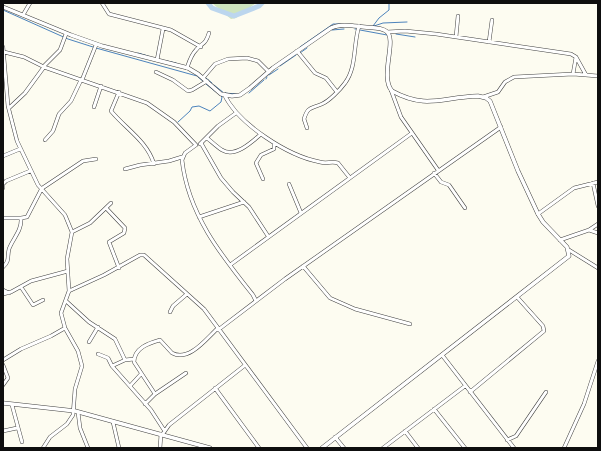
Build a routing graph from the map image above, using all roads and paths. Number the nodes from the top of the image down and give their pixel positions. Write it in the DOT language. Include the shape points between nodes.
graph roads {
  1 [pos="30,3"];
  2 [pos="102,3"];
  3 [pos="3,7"];
  4 [pos="24,15"];
  5 [pos="458,16"];
  6 [pos="492,20"];
  7 [pos="359,26"];
  8 [pos="163,29"];
  9 [pos="209,32"];
  10 [pos="387,32"];
  11 [pos="66,34"];
  12 [pos="456,37"];
  13 [pos="489,42"];
  14 [pos="96,44"];
  15 [pos="3,47"];
  16 [pos="201,47"];
  17 [pos="297,51"];
  18 [pos="4,52"];
  19 [pos="576,56"];
  20 [pos="156,60"];
  21 [pos="44,66"];
  22 [pos="187,68"];
  23 [pos="156,72"];
  24 [pos="268,72"];
  25 [pos="574,74"];
  26 [pos="586,75"];
  27 [pos="598,76"];
  28 [pos="205,79"];
  29 [pos="81,80"];
  30 [pos="101,86"];
  31 [pos="391,90"];
  32 [pos="119,92"];
  33 [pos="337,92"];
  34 [pos="224,94"];
  35 [pos="484,97"];
  36 [pos="94,107"];
  37 [pos="8,108"];
  38 [pos="236,113"];
  39 [pos="501,127"];
  40 [pos="307,128"];
  41 [pos="412,133"];
  42 [pos="261,134"];
  43 [pos="207,138"];
  44 [pos="45,140"];
  45 [pos="201,143"];
  46 [pos="196,144"];
  47 [pos="274,144"];
  48 [pos="20,149"];
  49 [pos="3,156"];
  50 [pos="182,157"];
  51 [pos="96,159"];
  52 [pos="154,164"];
  53 [pos="125,170"];
  54 [pos="438,170"];
  55 [pos="30,171"];
  56 [pos="434,173"];
  57 [pos="350,178"];
  58 [pos="263,179"];
  59 [pos="593,182"];
  60 [pos="598,182"];
  61 [pos="3,184"];
  62 [pos="289,184"];
  63 [pos="3,188"];
  64 [pos="41,189"];
  65 [pos="244,202"];
  66 [pos="111,203"];
  67 [pos="598,206"];
  68 [pos="106,208"];
  69 [pos="465,208"];
  70 [pos="301,213"];
  71 [pos="538,214"];
  72 [pos="198,217"];
  73 [pos="3,218"];
  74 [pos="21,218"];
  75 [pos="598,224"];
  76 [pos="589,230"];
  77 [pos="72,232"];
  78 [pos="598,233"];
  79 [pos="268,236"];
  80 [pos="560,240"];
  81 [pos="569,250"];
  82 [pos="230,265"];
  83 [pos="303,266"];
  84 [pos="3,267"];
  85 [pos="119,268"];
  86 [pos="598,268"];
  87 [pos="68,271"];
  88 [pos="21,287"];
  89 [pos="3,290"];
  90 [pos="69,291"];
  91 [pos="9,293"];
  92 [pos="3,294"];
  93 [pos="187,294"];
  94 [pos="517,297"];
  95 [pos="43,300"];
  96 [pos="258,300"];
  97 [pos="66,301"];
  98 [pos="170,312"];
  99 [pos="410,324"];
  100 [pos="98,327"];
  101 [pos="65,328"];
  102 [pos="218,329"];
  103 [pos="89,342"];
  104 [pos="98,354"];
  105 [pos="442,355"];
  106 [pos="134,359"];
  107 [pos="3,360"];
  108 [pos="125,360"];
  109 [pos="598,361"];
  110 [pos="3,365"];
  111 [pos="112,366"];
  112 [pos="244,366"];
  113 [pos="141,374"];
  114 [pos="186,374"];
  115 [pos="593,378"];
  116 [pos="598,380"];
  117 [pos="3,385"];
  118 [pos="130,386"];
  119 [pos="465,386"];
  120 [pos="215,388"];
  121 [pos="470,392"];
  122 [pos="546,392"];
  123 [pos="155,394"];
  124 [pos="3,403"];
  125 [pos="145,404"];
  126 [pos="12,405"];
  127 [pos="434,408"];
  128 [pos="76,412"];
  129 [pos="113,422"];
  130 [pos="17,428"];
  131 [pos="164,430"];
  132 [pos="3,431"];
  133 [pos="405,431"];
  134 [pos="162,434"];
  135 [pos="335,437"];
  136 [pos="507,440"];
  137 [pos="22,442"];
  138 [pos="43,448"];
  139 [pos="88,448"];
  140 [pos="119,448"];
  141 [pos="160,448"];
  142 [pos="210,448"];
  143 [pos="259,448"];
  144 [pos="307,448"];
  145 [pos="322,448"];
  146 [pos="344,448"];
  147 [pos="383,448"];
  148 [pos="418,448"];
  149 [pos="465,448"];
  150 [pos="514,448"];
  151 [pos="564,448"];
  1 -- 4 [label="street"];
  2 -- 8 [label="street" via="109,14 132,18"];
  3 -- 4 [label="street"];
  4 -- 11 [label="street"];
  5 -- 12 [label="street"];
  6 -- 13 [label="street"];
  7 -- 10 [label="street"];
  7 -- 17 [label="street" via="333,26"];
  7 -- 33 [label="street" via="353,66 346,83"];
  8 -- 16 [label="street" via="183,36"];
  8 -- 20 [label="street"];
  9 -- 16 [label="street"];
  10 -- 12 [label="street" via="405,31"];
  10 -- 31 [label="street" via="390,42 386,75"];
  11 -- 14 [label="street"];
  11 -- 21 [label="street" via="60,50"];
  12 -- 13 [label="street"];
  13 -- 19 [label="street"];
  14 -- 20 [label="street"];
  14 -- 29 [label="street"];
  15 -- 18 [label="street"];
  16 -- 22 [label="street" via="194,51"];
  17 -- 24 [label="street"];
  17 -- 33 [label="street" via="314,73 326,78"];
  18 -- 21 [label="street"];
  18 -- 37 [label="street"];
  19 -- 25 [label="street"];
  19 -- 26 [label="street"];
  20 -- 22 [label="street"];
  21 -- 29 [label="street"];
  21 -- 37 [label="street" via="25,93"];
  22 -- 28 [label="street"];
  23 -- 28 [label="street" via="188,91"];
  24 -- 28 [label="street" via="258,61 247,58 228,59 216,64"];
  24 -- 34 [label="street" via="243,93 232,96"];
  25 -- 26 [label="street"];
  25 -- 35 [label="street" via="514,77 505,82 498,92"];
  26 -- 27 [label="street"];
  28 -- 34 [label="street"];
  29 -- 30 [label="street"];
  29 -- 44 [label="street" via="71,101 59,114 53,131"];
  30 -- 32 [label="street"];
  30 -- 36 [label="street"];
  31 -- 35 [label="street" via="423,102"];
  31 -- 41 [label="street" via="398,111"];
  32 -- 46 [label="street" via="155,108 178,125"];
  32 -- 52 [label="street" via="111,111 151,154"];
  33 -- 40 [label="street" via="322,104 308,110 304,119"];
  34 -- 38 [label="street"];
  35 -- 39 [label="street" via="492,104"];
  37 -- 48 [label="street"];
  38 -- 42 [label="street"];
  38 -- 43 [label="street"];
  39 -- 54 [label="street"];
  39 -- 71 [label="street"];
  41 -- 54 [label="street"];
  41 -- 57 [label="street"];
  42 -- 43 [label="street" via="233,152 222,150"];
  42 -- 47 [label="street"];
  43 -- 45 [label="street"];
  45 -- 46 [label="street"];
  45 -- 65 [label="street" via="221,178"];
  46 -- 50 [label="street"];
  47 -- 57 [label="street" via="319,162 338,163"];
  47 -- 58 [label="street" via="274,149 261,155 256,163"];
  48 -- 49 [label="street"];
  48 -- 55 [label="street"];
  50 -- 52 [label="street"];
  50 -- 72 [label="street"];
  51 -- 64 [label="street" via="83,162"];
  52 -- 53 [label="street"];
  54 -- 56 [label="street"];
  55 -- 61 [label="street"];
  55 -- 64 [label="street"];
  56 -- 69 [label="street" via="441,182 449,185"];
  56 -- 83 [label="street"];
  57 -- 70 [label="street"];
  59 -- 60 [label="street"];
  59 -- 67 [label="street"];
  59 -- 71 [label="street" via="574,188"];
  61 -- 63 [label="street"];
  62 -- 70 [label="street"];
  64 -- 74 [label="street" via="29,214"];
  64 -- 77 [label="street" via="70,220"];
  65 -- 72 [label="street"];
  65 -- 79 [label="street"];
  66 -- 68 [label="street"];
  68 -- 77 [label="street" via="88,224"];
  68 -- 85 [label="street" via="125,228 124,233 109,242"];
  70 -- 79 [label="street"];
  71 -- 80 [label="street"];
  72 -- 82 [label="street"];
  73 -- 74 [label="street"];
  74 -- 84 [label="street" via="19,233 9,250 9,261"];
  75 -- 76 [label="street"];
  76 -- 78 [label="street"];
  76 -- 80 [label="street"];
  77 -- 87 [label="street"];
  79 -- 82 [label="street"];
  80 -- 81 [label="street"];
  81 -- 86 [label="street"];
  81 -- 94 [label="street" via="567,259"];
  82 -- 96 [label="street"];
  83 -- 96 [label="street"];
  83 -- 99 [label="street" via="330,298 355,309"];
  85 -- 90 [label="street"];
  85 -- 93 [label="street" via="143,254"];
  87 -- 88 [label="street" via="31,281"];
  87 -- 90 [label="street"];
  88 -- 91 [label="street"];
  88 -- 95 [label="street" via="33,305"];
  89 -- 91 [label="street"];
  90 -- 97 [label="street"];
  91 -- 92 [label="street"];
  93 -- 98 [label="street"];
  93 -- 102 [label="street" via="201,305"];
  94 -- 105 [label="street"];
  94 -- 121 [label="street" via="544,330"];
  96 -- 102 [label="street"];
  97 -- 100 [label="street"];
  97 -- 101 [label="street" via="61,312"];
  100 -- 103 [label="street"];
  100 -- 108 [label="street" via="118,342"];
  101 -- 107 [label="street"];
  101 -- 128 [label="street" via="82,364 75,389"];
  102 -- 106 [label="street" via="191,352 175,354 160,340 142,347"];
  102 -- 112 [label="street"];
  104 -- 111 [label="street" via="107,356"];
  105 -- 119 [label="street"];
  105 -- 135 [label="street"];
  106 -- 108 [label="street"];
  106 -- 113 [label="street"];
  108 -- 111 [label="street"];
  109 -- 115 [label="street"];
  110 -- 117 [label="street" via="8,378"];
  111 -- 118 [label="street"];
  112 -- 120 [label="street"];
  112 -- 144 [label="street"];
  113 -- 118 [label="street"];
  113 -- 123 [label="street"];
  114 -- 123 [label="street"];
  115 -- 116 [label="street"];
  115 -- 151 [label="street"];
  118 -- 125 [label="street"];
  119 -- 121 [label="street"];
  119 -- 127 [label="street"];
  120 -- 131 [label="street"];
  120 -- 143 [label="street"];
  121 -- 136 [label="street"];
  122 -- 136 [label="street" via="516,436"];
  123 -- 125 [label="street"];
  124 -- 126 [label="street"];
  125 -- 131 [label="street"];
  126 -- 128 [label="street"];
  126 -- 130 [label="street"];
  127 -- 133 [label="street"];
  127 -- 149 [label="street"];
  128 -- 129 [label="street"];
  128 -- 138 [label="street" via="66,424 52,434"];
  128 -- 139 [label="street"];
  129 -- 134 [label="street"];
  129 -- 140 [label="street"];
  130 -- 132 [label="street"];
  130 -- 137 [label="street"];
  131 -- 134 [label="street"];
  133 -- 147 [label="street"];
  133 -- 148 [label="street"];
  134 -- 141 [label="street"];
  134 -- 142 [label="street"];
  135 -- 145 [label="street"];
  135 -- 146 [label="street"];
  136 -- 150 [label="street"];
}
